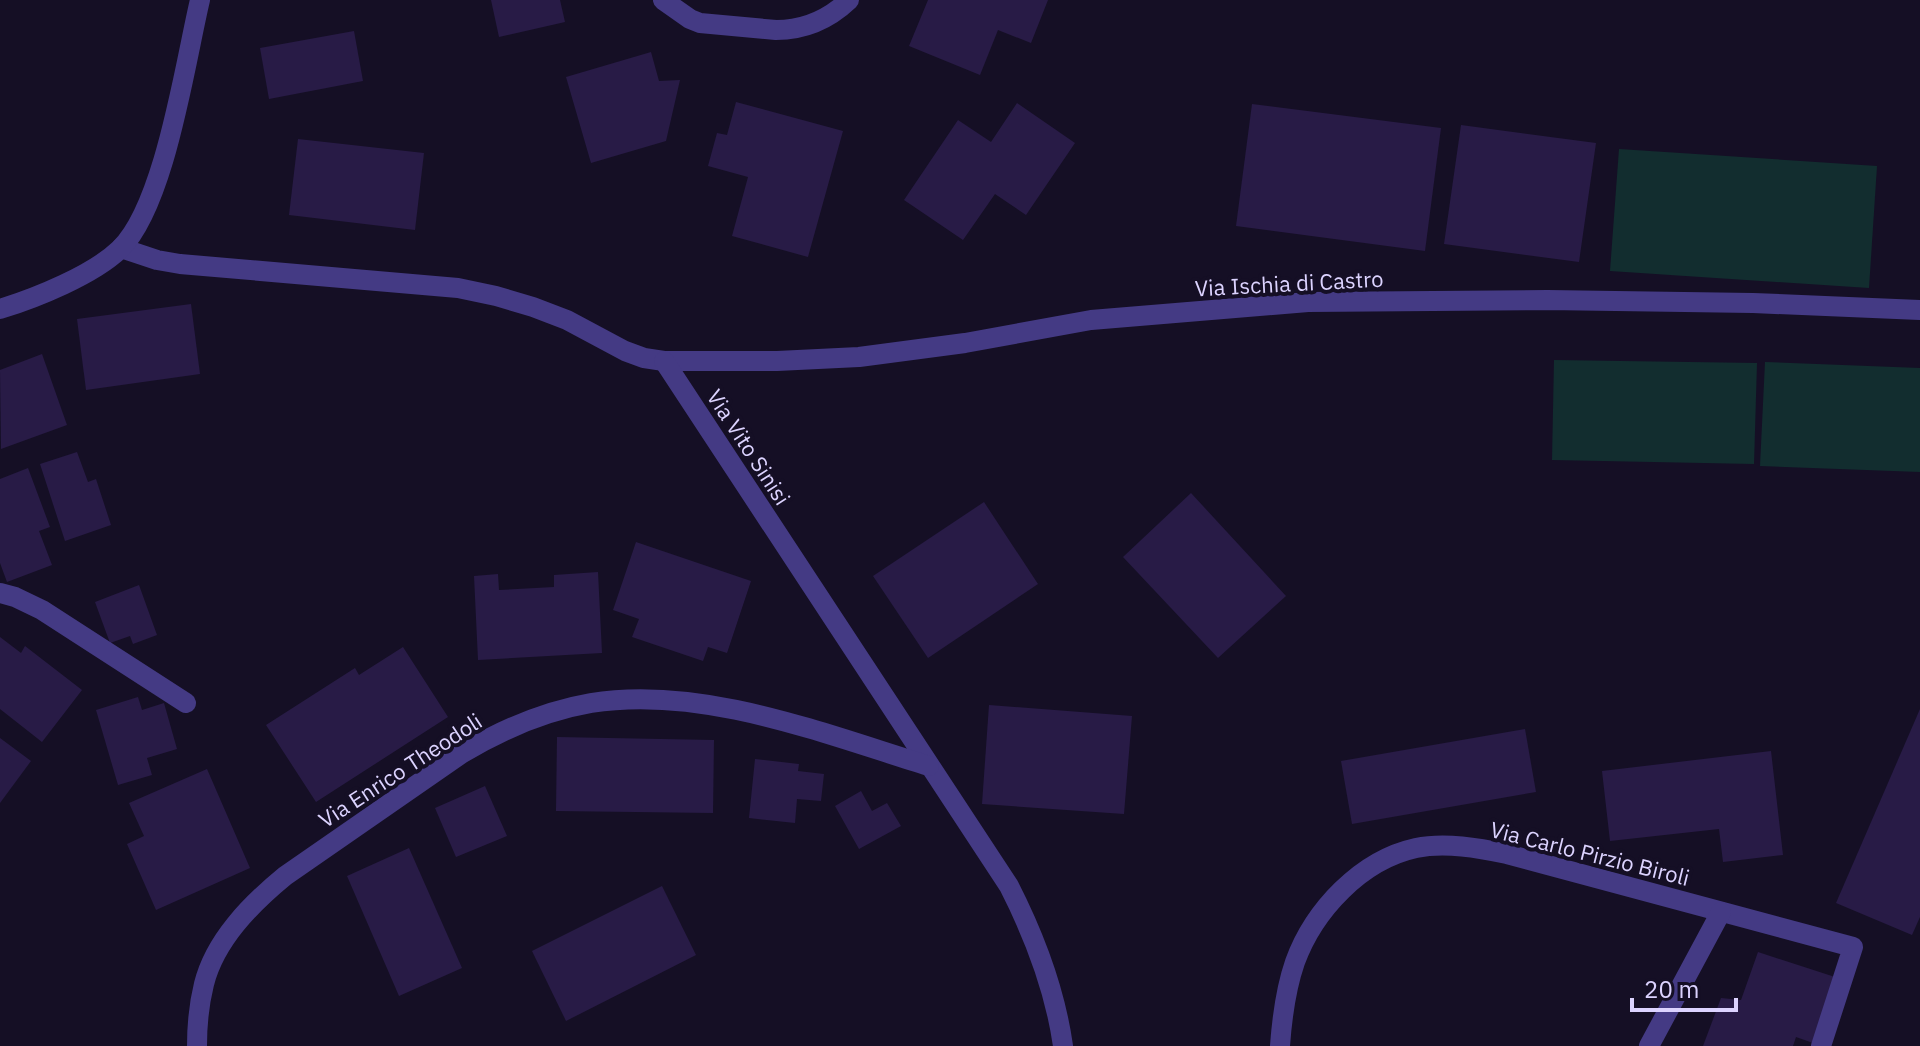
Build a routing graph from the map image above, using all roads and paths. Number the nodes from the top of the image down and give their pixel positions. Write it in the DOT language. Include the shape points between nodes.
graph roads {
  1 [pos="200,0"];
  2 [pos="663,0"];
  3 [pos="849,0"];
  4 [pos="121,248"];
  5 [pos="0,309"];
  6 [pos="1920,310"];
  7 [pos="664,361"];
  8 [pos="0,593"];
  9 [pos="186,703"];
  10 [pos="929,766"];
  11 [pos="1721,912"];
  12 [pos="197,1046"];
  13 [pos="1063,1046"];
  14 [pos="1280,1046"];
  15 [pos="1649,1046"];
  16 [pos="1821,1046"];
  1 -- 4 [label="street" via="166,151 148,204"];
  2 -- 3 [label="street" via="700,23 776,30 810,25"];
  4 -- 5 [label="street" via="71,280"];
  4 -- 7 [label="street" via="180,264 458,288 567,320 625,351"];
  6 -- 7 [label="street, Via Ischia di Castro" via="1547,300 1308,302 1091,320 859,357"];
  7 -- 10 [label="street, Via Vito Sinisi"];
  8 -- 9 [label="street" via="42,610"];
  10 -- 12 [label="street, Via Enrico Theodoli" via="767,717 699,704 592,703 533,718 461,754 264,894 231,931 207,973"];
  10 -- 13 [label="street, Via Vito Sinisi" via="1023,913 1047,972"];
  11 -- 14 [label="street, Via Carlo Pirzio Biroli" via="1490,850 1415,848 1355,878 1316,922 1294,964"];
  11 -- 15 [label="street"];
  11 -- 16 [label="street, Via Carlo Pirzio Biroli" via="1853,947"];
}
